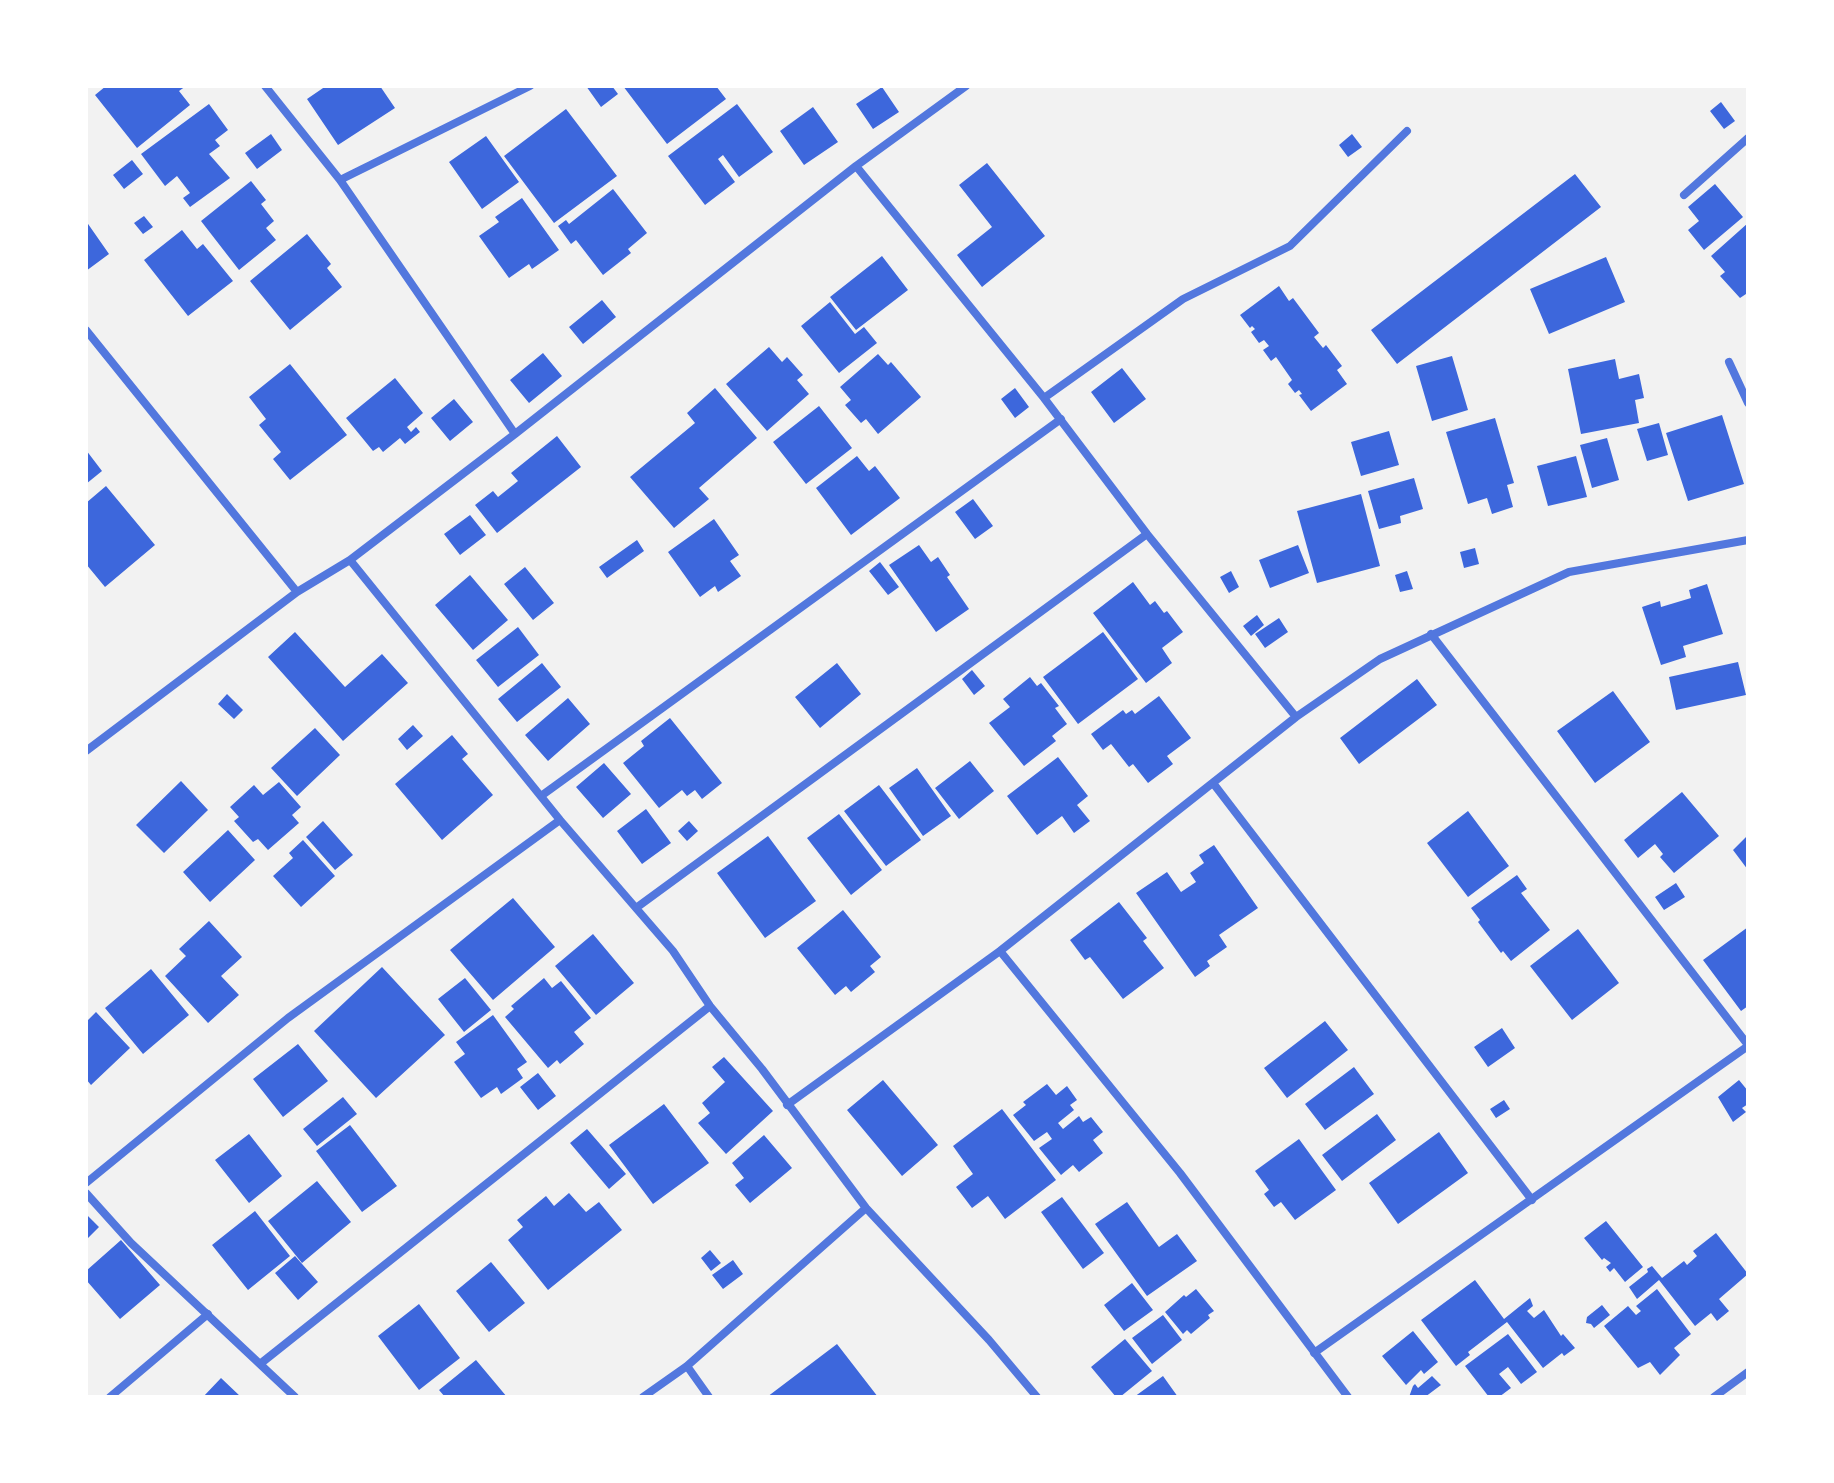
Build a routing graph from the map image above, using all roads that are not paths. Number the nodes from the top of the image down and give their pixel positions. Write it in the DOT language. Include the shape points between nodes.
graph roads {
  1 [pos="265,86"];
  2 [pos="530,86"];
  3 [pos="966,86"];
  4 [pos="1407,131"];
  5 [pos="1748,138"];
  6 [pos="856,166"];
  7 [pos="340,180"];
  8 [pos="1684,195"];
  9 [pos="86,330"];
  10 [pos="89,341"];
  11 [pos="1729,362"];
  12 [pos="1044,398"];
  13 [pos="1748,403"];
  14 [pos="1061,419"];
  15 [pos="515,434"];
  16 [pos="1147,534"];
  17 [pos="1748,540"];
  18 [pos="350,560"];
  19 [pos="297,592"];
  20 [pos="1431,634"];
  21 [pos="1296,717"];
  22 [pos="86,751"];
  23 [pos="1213,783"];
  24 [pos="541,796"];
  25 [pos="560,820"];
  26 [pos="636,908"];
  27 [pos="1000,951"];
  28 [pos="710,1006"];
  29 [pos="1748,1045"];
  30 [pos="787,1105"];
  31 [pos="86,1183"];
  32 [pos="86,1193"];
  33 [pos="1532,1200"];
  34 [pos="866,1208"];
  35 [pos="208,1314"];
  36 [pos="1314,1353"];
  37 [pos="260,1364"];
  38 [pos="687,1366"];
  39 [pos="1748,1372"];
  40 [pos="110,1397"];
  41 [pos="295,1397"];
  42 [pos="643,1397"];
  43 [pos="709,1397"];
  44 [pos="1037,1397"];
  45 [pos="1348,1397"];
  46 [pos="1714,1397"];
  1 -- 7 [label="street"];
  2 -- 7 [label="street"];
  3 -- 6 [label="street"];
  4 -- 12 [label="street" via="1290,246 1183,299"];
  5 -- 8 [label="street"];
  6 -- 12 [label="street"];
  6 -- 15 [label="street"];
  7 -- 15 [label="street"];
  9 -- 10 [label="street"];
  10 -- 19 [label="street"];
  11 -- 13 [label="street"];
  12 -- 14 [label="street"];
  14 -- 16 [label="street"];
  14 -- 24 [label="street"];
  15 -- 18 [label="street"];
  16 -- 21 [label="street"];
  16 -- 26 [label="street"];
  17 -- 20 [label="street" via="1569,572"];
  18 -- 19 [label="street"];
  18 -- 24 [label="street"];
  19 -- 22 [label="street"];
  20 -- 21 [label="street" via="1380,659"];
  20 -- 29 [label="street"];
  21 -- 23 [label="street"];
  23 -- 27 [label="street"];
  23 -- 33 [label="street"];
  24 -- 25 [label="street"];
  25 -- 26 [label="street"];
  25 -- 31 [label="street" via="288,1018"];
  26 -- 28 [label="street"];
  27 -- 30 [label="street"];
  27 -- 36 [label="street" via="1180,1173"];
  28 -- 30 [label="street"];
  28 -- 37 [label="street"];
  29 -- 33 [label="street"];
  30 -- 34 [label="street"];
  32 -- 35 [label="street"];
  33 -- 36 [label="street"];
  34 -- 38 [label="street"];
  34 -- 44 [label="street"];
  35 -- 37 [label="street"];
  35 -- 40 [label="street"];
  36 -- 45 [label="street"];
  37 -- 41 [label="street"];
  38 -- 42 [label="street"];
  38 -- 43 [label="street"];
  39 -- 46 [label="street"];
}
